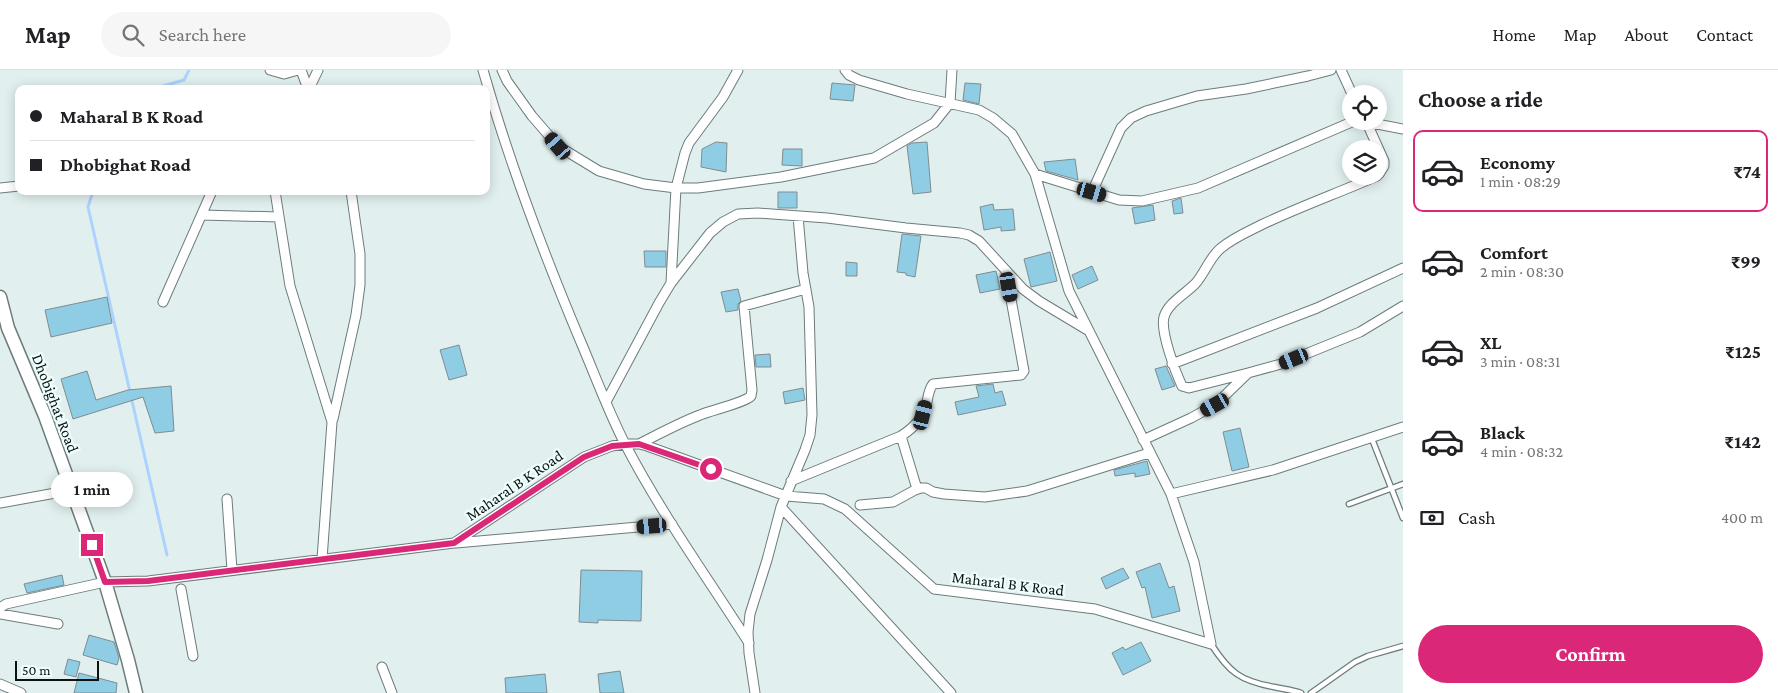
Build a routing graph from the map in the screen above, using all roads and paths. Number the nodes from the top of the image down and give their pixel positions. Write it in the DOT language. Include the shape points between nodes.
graph roads {
  1 [pos="270,70"];
  2 [pos="300,70"];
  3 [pos="318,70"];
  4 [pos="483,70"];
  5 [pos="502,70"];
  6 [pos="738,70"];
  7 [pos="845,70"];
  8 [pos="952,70"];
  9 [pos="1331,70"];
  10 [pos="1341,70"];
  11 [pos="306,85"];
  12 [pos="310,85"];
  13 [pos="487,85"];
  14 [pos="1348,85"];
  15 [pos="490,94"];
  16 [pos="950,103"];
  17 [pos="1342,126"];
  18 [pos="1387,126"];
  19 [pos="1403,129"];
  20 [pos="1035,174"];
  21 [pos="1354,185"];
  22 [pos="15,186"];
  23 [pos="0,188"];
  24 [pos="676,188"];
  25 [pos="1092,192"];
  26 [pos="210,195"];
  27 [pos="276,195"];
  28 [pos="352,195"];
  29 [pos="202,215"];
  30 [pos="798,216"];
  31 [pos="279,217"];
  32 [pos="1403,268"];
  33 [pos="1006,270"];
  34 [pos="671,283"];
  35 [pos="806,289"];
  36 [pos="0,297"];
  37 [pos="162,302"];
  38 [pos="1403,306"];
  39 [pos="1089,331"];
  40 [pos="1172,364"];
  41 [pos="1248,373"];
  42 [pos="606,402"];
  43 [pos="332,422"];
  44 [pos="1403,428"];
  45 [pos="901,436"];
  46 [pos="1372,439"];
  47 [pos="1143,440"];
  48 [pos="626,444"];
  49 [pos="639,444"];
  50 [pos="1149,453"];
  51 [pos="791,481"];
  52 [pos="1403,484"];
  53 [pos="1391,488"];
  54 [pos="917,489"];
  55 [pos="72,490"];
  56 [pos="1171,494"];
  57 [pos="786,496"];
  58 [pos="227,499"];
  59 [pos="0,503"];
  60 [pos="1350,504"];
  61 [pos="860,505"];
  62 [pos="781,507"];
  63 [pos="1403,518"];
  64 [pos="672,524"];
  65 [pos="454,543"];
  66 [pos="322,559"];
  67 [pos="232,570"];
  68 [pos="105,582"];
  69 [pos="181,588"];
  70 [pos="0,608"];
  71 [pos="0,614"];
  72 [pos="58,624"];
  73 [pos="749,643"];
  74 [pos="1211,644"];
  75 [pos="1403,646"];
  76 [pos="193,656"];
  77 [pos="382,667"];
  78 [pos="0,684"];
  79 [pos="756,692"];
  80 [pos="21,693"];
  81 [pos="136,693"];
  82 [pos="392,693"];
  83 [pos="952,693"];
  84 [pos="1301,693"];
  85 [pos="1311,693"];
  1 -- 2 [label="street" via="284,74"];
  2 -- 11 [label="street"];
  3 -- 12 [label="street"];
  4 -- 13 [label="street"];
  5 -- 24 [label="street" via="532,116 558,146 598,171 644,184"];
  6 -- 24 [label="street" via="723,97 689,143"];
  7 -- 16 [label="street" via="849,75 875,84"];
  8 -- 16 [label="street"];
  9 -- 25 [label="street" via="1197,96 1131,118 1121,128"];
  10 -- 14 [label="street"];
  15 -- 42 [label="street" via="520,185"];
  16 -- 20 [label="street" via="979,110 993,118 1012,134"];
  16 -- 24 [label="street" via="934,123 874,158 781,177"];
  17 -- 25 [label="street" via="1198,188 1142,201 1119,200"];
  18 -- 19 [label="street"];
  20 -- 25 [label="street"];
  20 -- 39 [label="street" via="1069,291"];
  21 -- 40 [label="street" via="1272,220 1222,247 1194,285 1168,309 1164,317"];
  22 -- 23 [label="street"];
  24 -- 34 [label="street"];
  26 -- 29 [label="street"];
  27 -- 31 [label="street"];
  28 -- 43 [label="street" via="360,254 360,285"];
  29 -- 31 [label="street"];
  29 -- 37 [label="street"];
  30 -- 33 [label="street" via="960,232 979,241"];
  30 -- 34 [label="street" via="738,214 710,233"];
  30 -- 35 [label="street"];
  31 -- 43 [label="street" via="290,286"];
  32 -- 40 [label="street" via="1317,308"];
  33 -- 39 [label="street" via="1039,301"];
  33 -- 45 [label="street" via="1023,373 934,384 930,387 923,415 914,428"];
  34 -- 42 [label="street"];
  35 -- 49 [label="street" via="744,306 752,396 697,416"];
  35 -- 51 [label="street" via="812,415 806,450"];
  36 -- 55 [label="street, Dhobighat Road" via="8,328"];
  38 -- 41 [label="street" via="1360,332 1281,364"];
  39 -- 47 [label="street"];
  40 -- 41 [label="street" via="1185,388"];
  41 -- 47 [label="street" via="1215,405"];
  42 -- 48 [label="street"];
  43 -- 66 [label="street"];
  44 -- 46 [label="street"];
  45 -- 51 [label="street"];
  45 -- 54 [label="street"];
  46 -- 53 [label="lane"];
  46 -- 56 [label="street" via="1273,470"];
  47 -- 50 [label="street"];
  48 -- 49 [label="street, Maharal B K Road"];
  48 -- 64 [label="street"];
  48 -- 65 [label="street, Maharal B K Road" via="584,457"];
  49 -- 57 [label="street, Maharal B K Road"];
  50 -- 54 [label="street" via="1064,481 1002,496 944,494 926,488"];
  50 -- 56 [label="street"];
  51 -- 57 [label="street"];
  52 -- 53 [label="lane"];
  53 -- 60 [label="lane"];
  53 -- 63 [label="lane"];
  54 -- 61 [label="street" via="893,502"];
  55 -- 59 [label="street"];
  55 -- 68 [label="street, Dhobighat Road"];
  56 -- 74 [label="street" via="1194,562"];
  57 -- 62 [label="street"];
  57 -- 74 [label="street, Maharal B K Road" via="824,499 845,509 934,589 1095,609"];
  58 -- 67 [label="street"];
  62 -- 73 [label="street" via="750,614"];
  62 -- 83 [label="street"];
  64 -- 65 [label="street"];
  64 -- 73 [label="street"];
  65 -- 66 [label="street, Maharal B K Road"];
  66 -- 67 [label="street, Maharal B K Road"];
  67 -- 68 [label="street, Maharal B K Road" via="148,581"];
  68 -- 70 [label="street, Maharal B K Road"];
  68 -- 81 [label="street, Dhobighat Road"];
  69 -- 76 [label="street"];
  71 -- 72 [label="street"];
  73 -- 79 [label="street"];
  74 -- 84 [label="lane" via="1222,661 1239,676"];
  75 -- 85 [label="lane" via="1355,662"];
  77 -- 82 [label="street"];
  78 -- 80 [label="street"];
}
